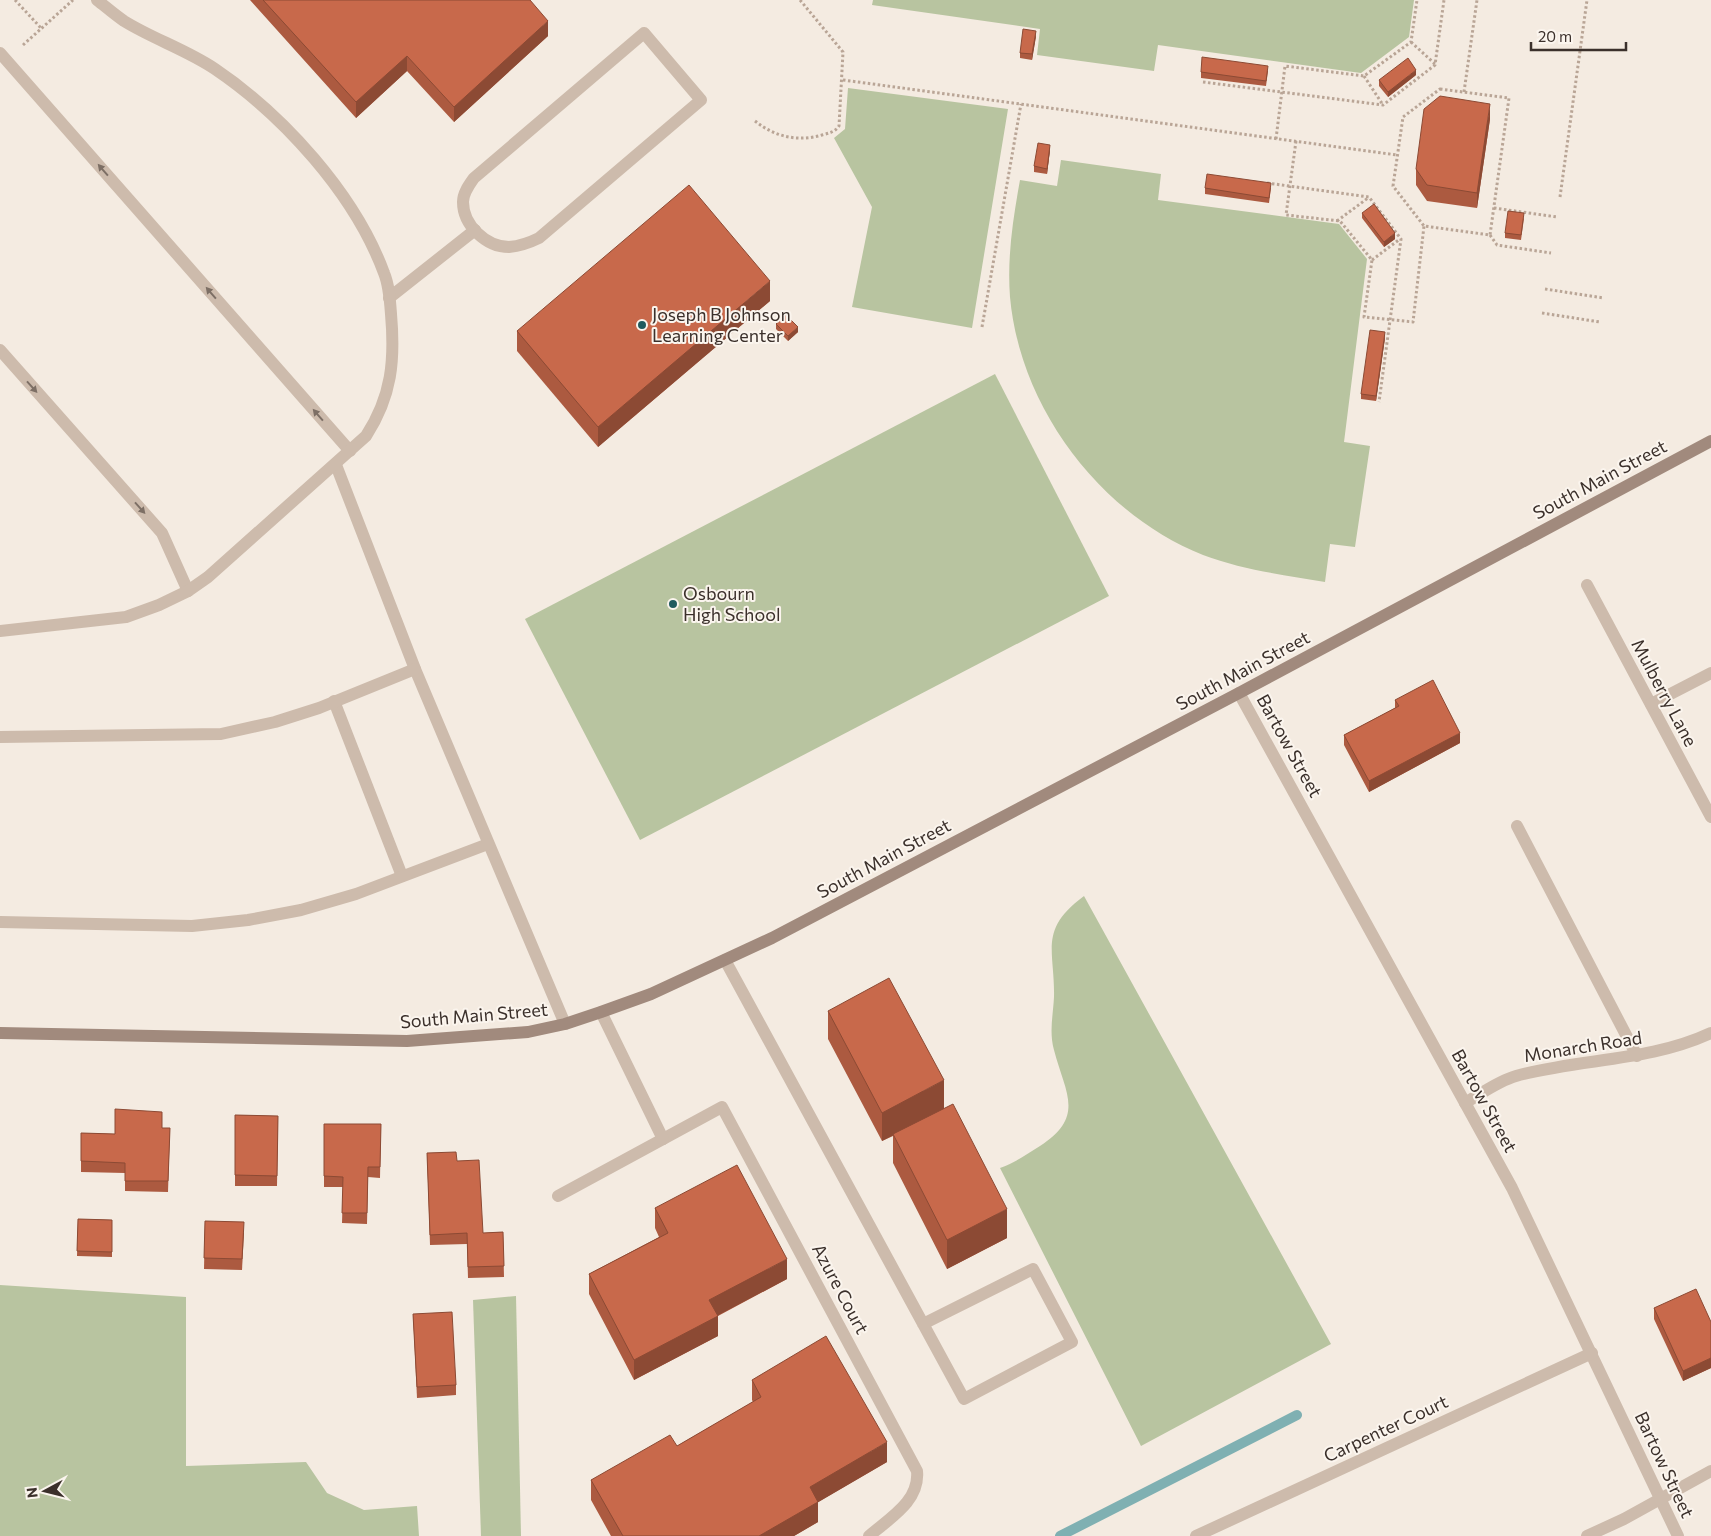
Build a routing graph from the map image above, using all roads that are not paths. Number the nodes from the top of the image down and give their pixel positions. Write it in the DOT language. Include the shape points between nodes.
graph roads {
  1 [pos="97,0"];
  2 [pos="3,56"];
  3 [pos="474,230"];
  4 [pos="390,298"];
  5 [pos="0,350"];
  6 [pos="1711,442"];
  7 [pos="350,451"];
  8 [pos="336,465"];
  9 [pos="1587,584"];
  10 [pos="188,591"];
  11 [pos="0,631"];
  12 [pos="415,669"];
  13 [pos="1711,672"];
  14 [pos="1239,693"];
  15 [pos="334,701"];
  16 [pos="1651,704"];
  17 [pos="0,737"];
  18 [pos="1711,817"];
  19 [pos="1517,826"];
  20 [pos="488,844"];
  21 [pos="402,876"];
  22 [pos="0,922"];
  23 [pos="725,960"];
  24 [pos="602,1012"];
  25 [pos="565,1024"];
  26 [pos="0,1034"];
  27 [pos="1711,1034"];
  28 [pos="1637,1056"];
  29 [pos="1465,1103"];
  30 [pos="664,1139"];
  31 [pos="558,1196"];
  32 [pos="923,1324"];
  33 [pos="1592,1353"];
  34 [pos="1711,1471"];
  35 [pos="1661,1499"];
  36 [pos="869,1536"];
  37 [pos="1196,1536"];
  38 [pos="1588,1536"];
  39 [pos="1678,1536"];
  1 -- 4 [label="street" via="124,21 214,68 252,97 311,154 347,202 373,245"];
  7 -- 2 [label="street, one-way"];
  3 -- 3 [label="street" via="494,244 507,247 523,245 538,238 701,100 644,33 474,178 463,200 464,213"];
  3 -- 4 [label="street"];
  4 -- 7 [label="street" via="393,366 385,399 366,436"];
  5 -- 10 [label="street, one-way" via="162,533"];
  6 -- 14 [label="street, South Main Street"];
  7 -- 8 [label="street"];
  8 -- 10 [label="street"];
  8 -- 12 [label="street"];
  9 -- 16 [label="street, Mulberry Lane"];
  10 -- 11 [label="street" via="126,617"];
  12 -- 15 [label="street"];
  12 -- 20 [label="street"];
  13 -- 16 [label="street"];
  14 -- 23 [label="street, South Main Street"];
  14 -- 29 [label="street, Bartow Street"];
  15 -- 17 [label="street" via="276,722 221,734"];
  15 -- 21 [label="street"];
  16 -- 18 [label="street, Mulberry Lane"];
  19 -- 28 [label="street"];
  20 -- 21 [label="street"];
  20 -- 25 [label="street"];
  21 -- 22 [label="street" via="301,910 192,926"];
  23 -- 24 [label="street, South Main Street" via="651,994"];
  23 -- 32 [label="street"];
  24 -- 25 [label="street, South Main Street"];
  24 -- 30 [label="street"];
  25 -- 26 [label="street, South Main Street" via="528,1032 408,1041"];
  27 -- 28 [label="street, Monarch Road" via="1672,1049"];
  28 -- 29 [label="street, Monarch Road" via="1514,1076"];
  29 -- 33 [label="street, Bartow Street" via="1531,1226"];
  30 -- 31 [label="street, Azure Court"];
  30 -- 36 [label="street, Azure Court" via="722,1107 912,1459 918,1483 913,1496"];
  32 -- 32 [label="street" via="1034,1269 1072,1342 964,1399"];
  33 -- 35 [label="street, Bartow Street"];
  33 -- 37 [label="street, Carpenter Court"];
  34 -- 35 [label="street"];
  35 -- 38 [label="street"];
  35 -- 39 [label="street, Bartow Street"];
}
